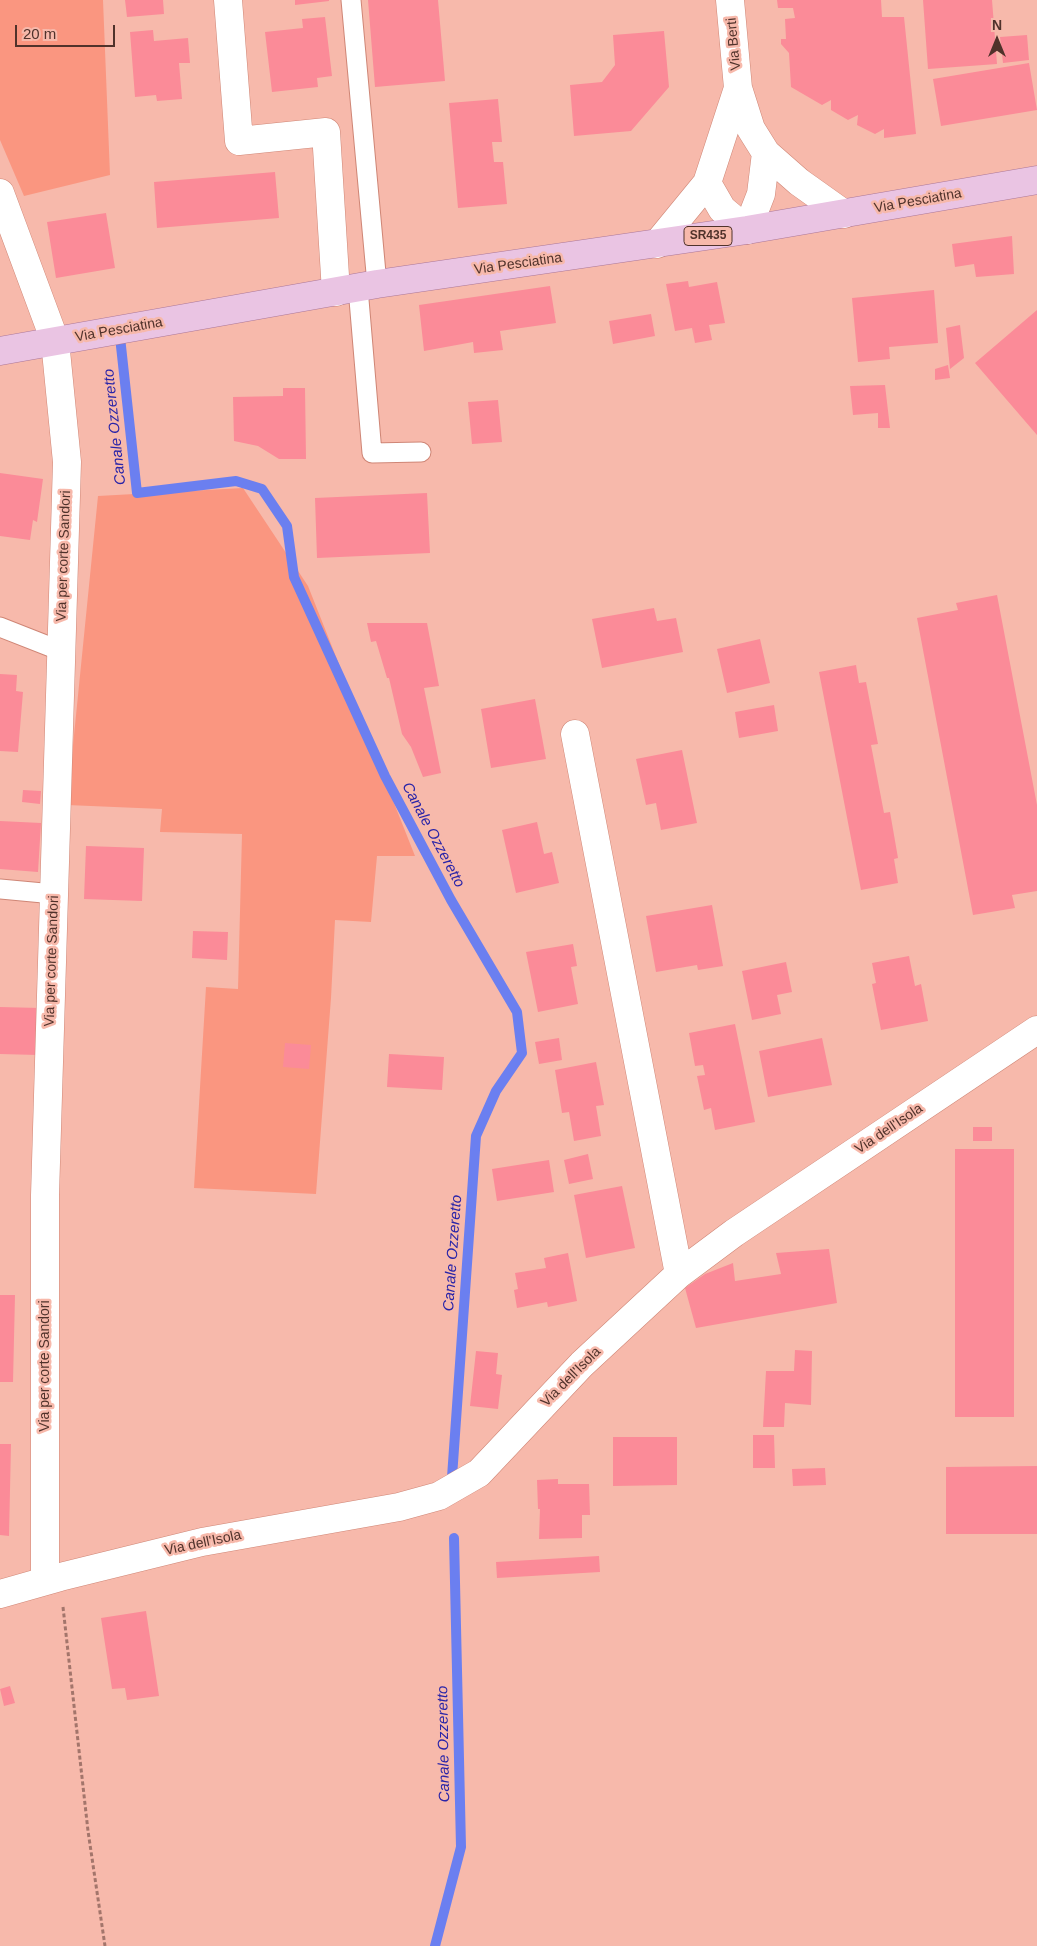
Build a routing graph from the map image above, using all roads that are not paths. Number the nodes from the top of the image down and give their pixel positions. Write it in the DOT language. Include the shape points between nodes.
graph roads {
  1 [pos="228,0"];
  2 [pos="351,0"];
  3 [pos="730,0"];
  4 [pos="738,88"];
  5 [pos="766,153"];
  6 [pos="1037,180"];
  7 [pos="707,183"];
  8 [pos="0,193"];
  9 [pos="844,214"];
  10 [pos="747,230"];
  11 [pos="657,244"];
  12 [pos="357,288"];
  13 [pos="55,342"];
  14 [pos="0,351"];
  15 [pos="422,452"];
  16 [pos="0,627"];
  17 [pos="62,651"];
  18 [pos="575,734"];
  19 [pos="0,889"];
  20 [pos="54,894"];
  21 [pos="1037,1030"];
  22 [pos="678,1274"];
  23 [pos="52,1579"];
  24 [pos="0,1594"];
  1 -- 12 [label="street" via="239,141 326,132"];
  2 -- 12 [label="lane"];
  3 -- 4 [label="street, Via Berti"];
  4 -- 5 [label="street" via="751,129"];
  4 -- 7 [label="street"];
  5 -- 9 [label="street"];
  5 -- 10 [label="street" via="761,194"];
  6 -- 9 [label="main road, Via Pesciatina / SR435"];
  7 -- 10 [label="street" via="722,209"];
  7 -- 11 [label="street"];
  8 -- 13 [label="street, Via per corte Sandori"];
  9 -- 10 [label="main road, Via Pesciatina / SR435"];
  10 -- 11 [label="main road, Via Pesciatina / SR435"];
  11 -- 12 [label="main road, Via Pesciatina / SR435"];
  12 -- 13 [label="main road, Via Pesciatina"];
  12 -- 15 [label="lane" via="372,453"];
  13 -- 14 [label="main road, Via Pesciatina"];
  13 -- 17 [label="street, Via per corte Sandori" via="68,462"];
  16 -- 17 [label="lane"];
  17 -- 20 [label="street, Via per corte Sandori"];
  18 -- 22 [label="street"];
  19 -- 20 [label="lane"];
  20 -- 23 [label="street, Via per corte Sandori" via="45,1195"];
  21 -- 22 [label="street, Via dell'Isola"];
  22 -- 23 [label="street, Via dell'Isola" via="582,1364 479,1472 439,1496 399,1507 202,1542"];
  23 -- 24 [label="street, Via dell'Isola"];
}
